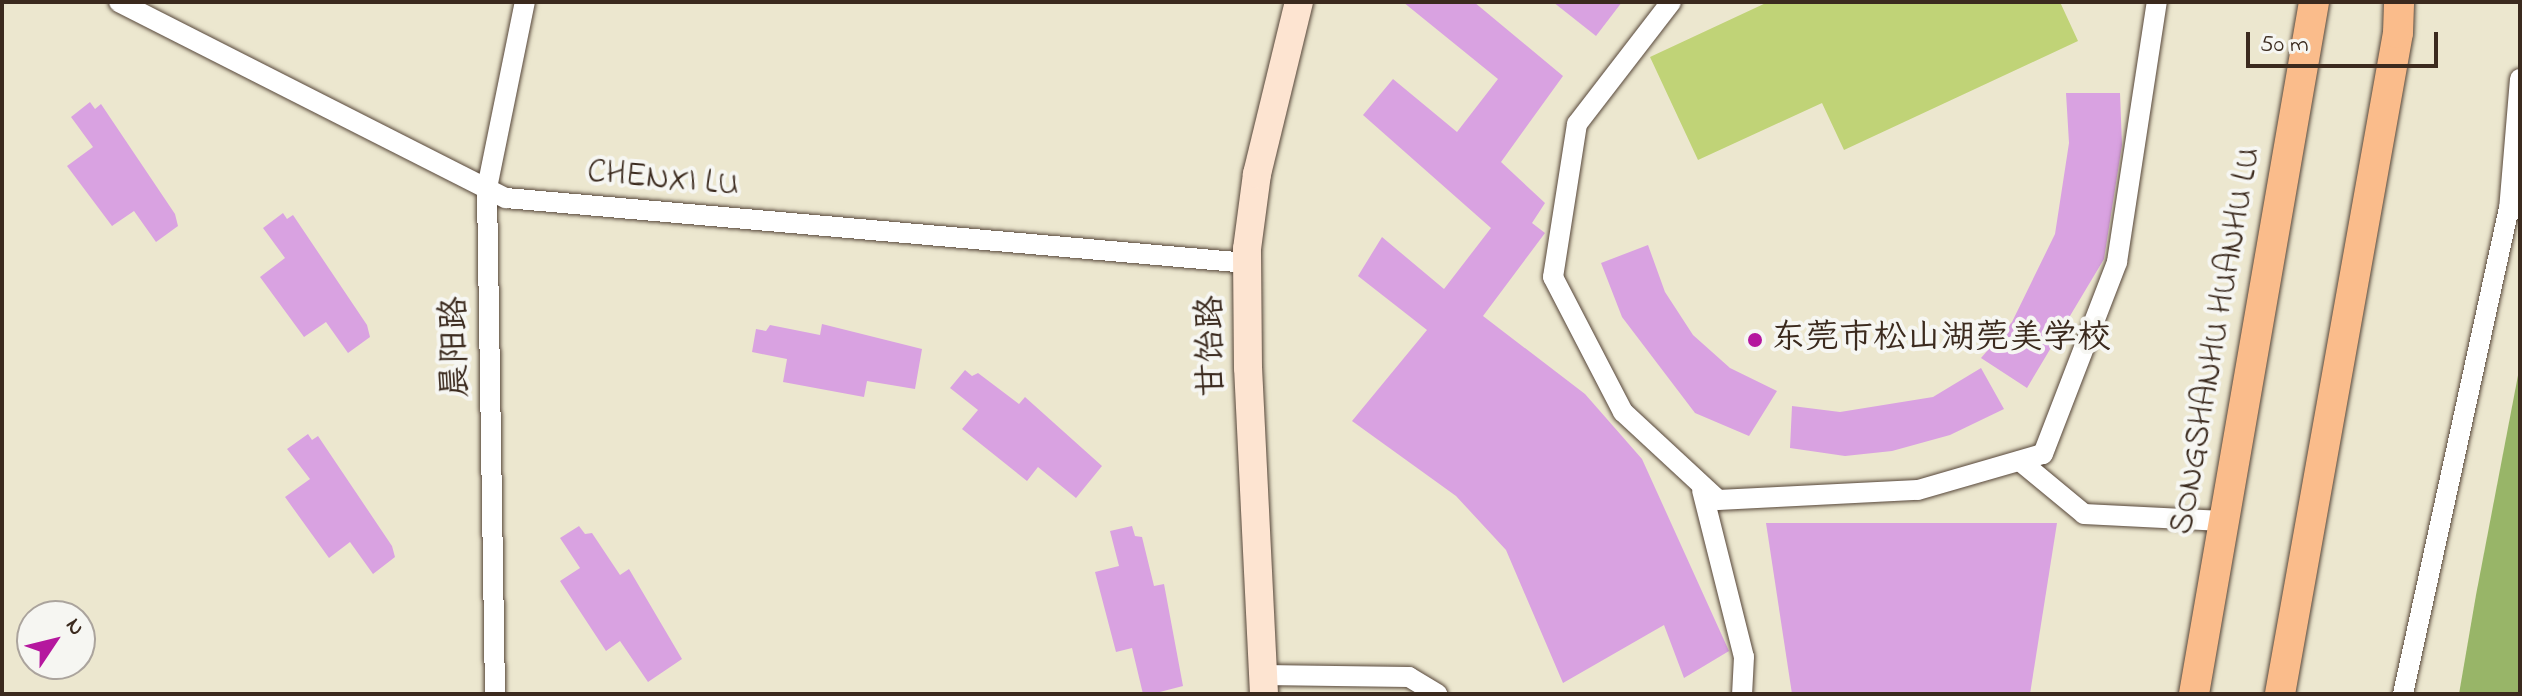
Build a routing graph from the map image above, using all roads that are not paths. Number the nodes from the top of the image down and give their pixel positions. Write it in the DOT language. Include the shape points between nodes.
graph roads {
  1 [pos="119,2"];
  2 [pos="525,2"];
  3 [pos="1299,2"];
  4 [pos="1671,2"];
  5 [pos="2157,2"];
  6 [pos="2314,2"];
  7 [pos="2399,2"];
  8 [pos="2520,79"];
  9 [pos="487,188"];
  10 [pos="2514,209"];
  11 [pos="1247,263"];
  12 [pos="2020,461"];
  13 [pos="1702,490"];
  14 [pos="2223,521"];
  15 [pos="1264,685"];
  16 [pos="495,694"];
  17 [pos="1437,694"];
  18 [pos="1742,694"];
  19 [pos="2194,694"];
  20 [pos="2280,694"];
  21 [pos="2403,694"];
  1 -- 9 [label="street, CHENXI LU"];
  2 -- 9 [label="street, 晨阳路"];
  3 -- 11 [label="street, 甘饴路" via="1257,174"];
  4 -- 13 [label="street" via="1577,124 1553,277 1623,412"];
  5 -- 12 [label="street" via="2117,262 2043,454"];
  6 -- 14 [label="main road, SONGSHANHU HUANHU LU"];
  7 -- 20 [label="main road" via="2398,33"];
  8 -- 10 [label="street"];
  9 -- 11 [label="street, CHENXI LU" via="506,198"];
  9 -- 16 [label="street, 晨阳路"];
  10 -- 21 [label="street"];
  11 -- 15 [label="street, 甘饴路"];
  12 -- 13 [label="street" via="1918,490 1718,500"];
  12 -- 14 [label="street" via="2084,514"];
  13 -- 18 [label="street" via="1744,657"];
  14 -- 19 [label="main road, SONGSHANHU HUANHU LU"];
  15 -- 17 [label="street" via="1409,677"];
}
